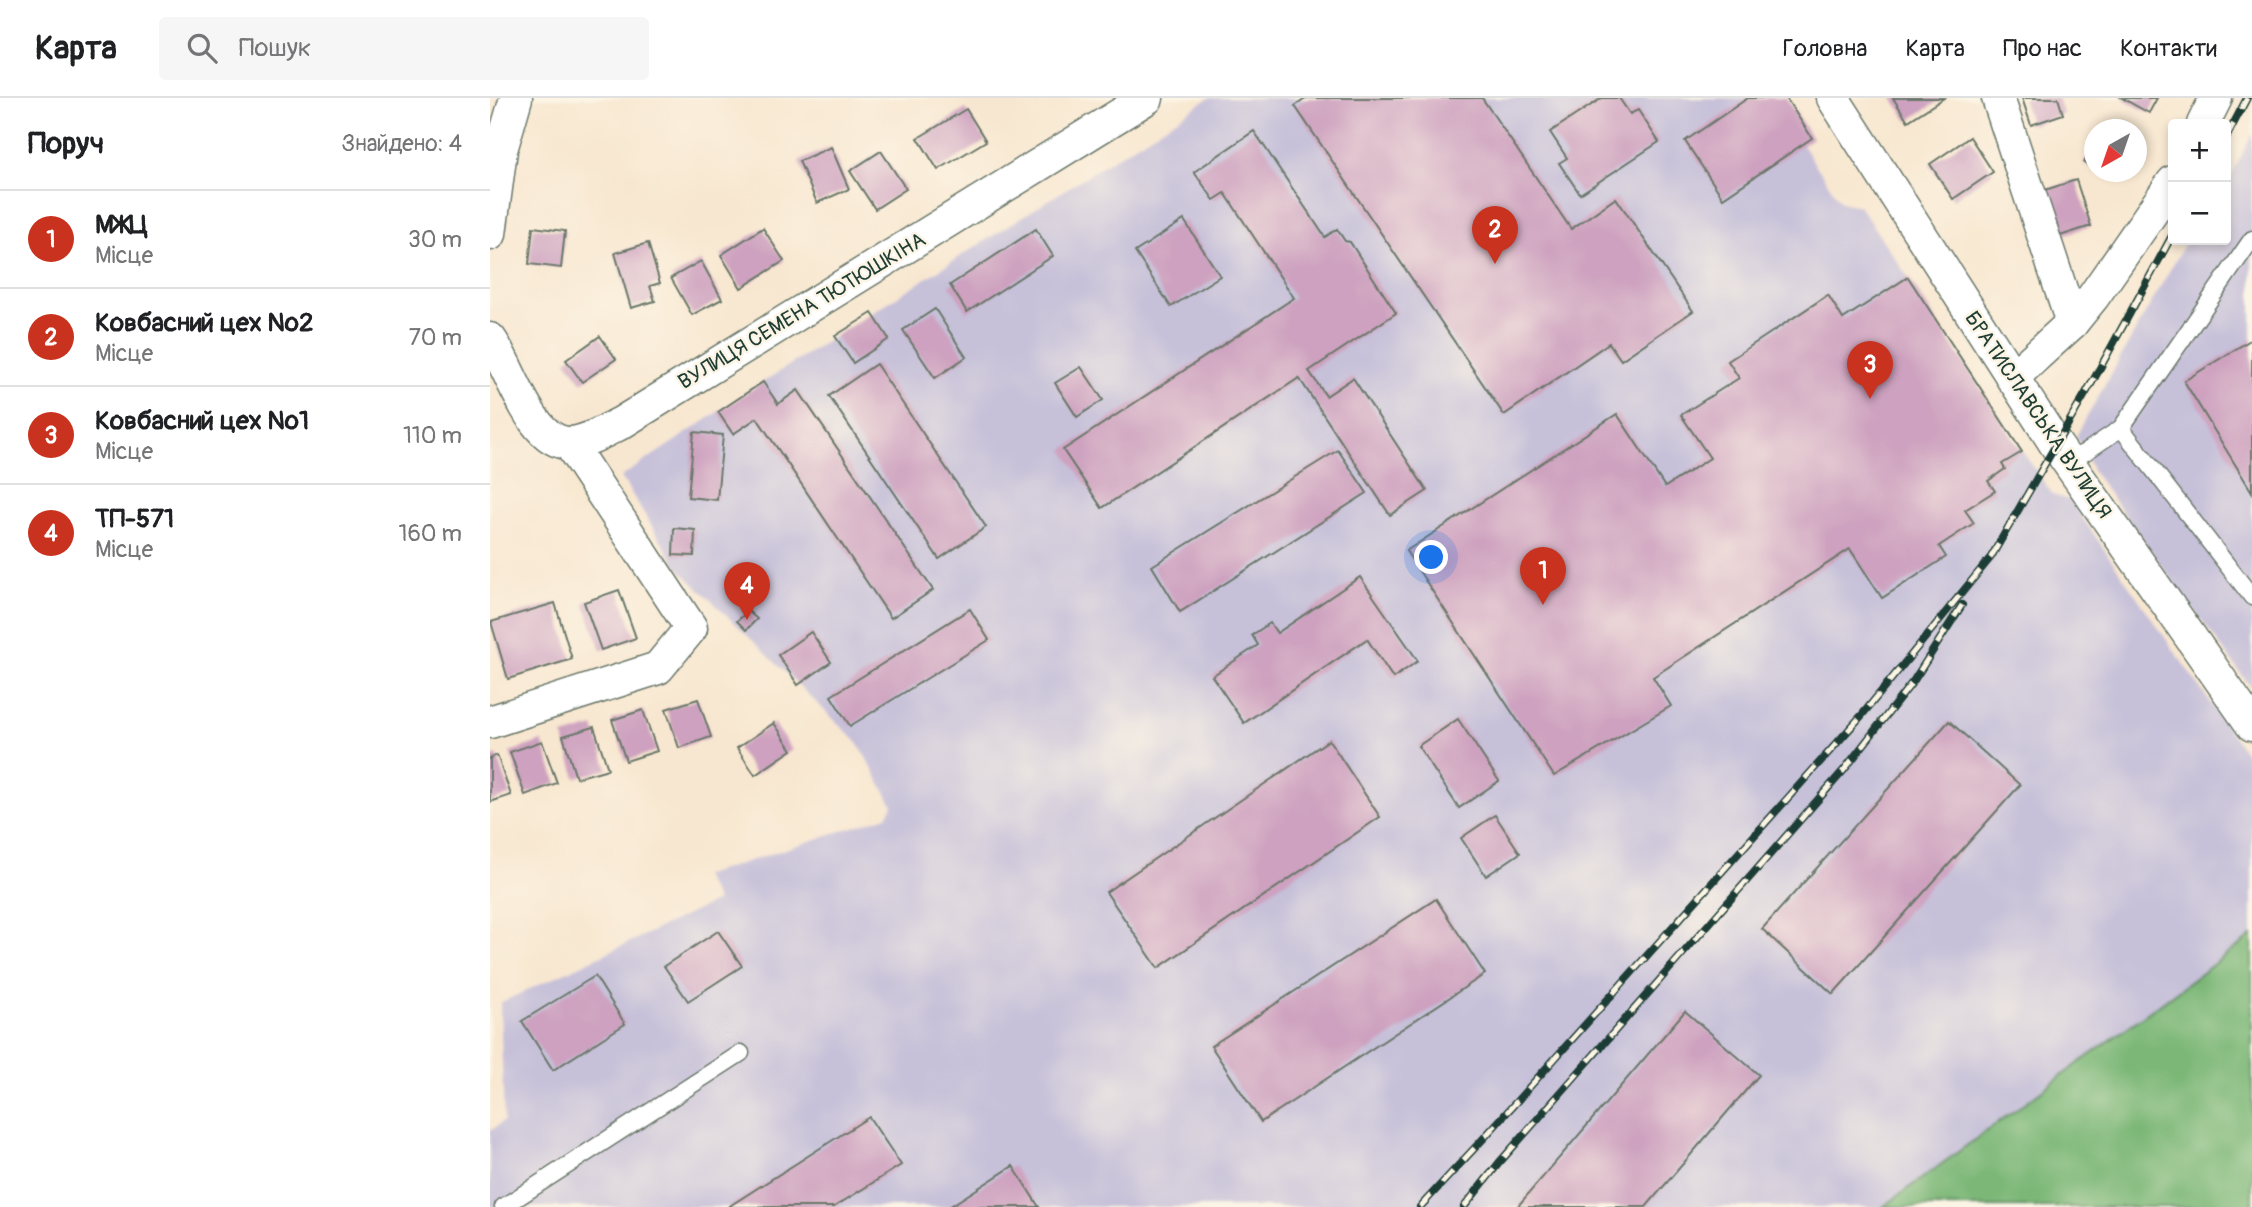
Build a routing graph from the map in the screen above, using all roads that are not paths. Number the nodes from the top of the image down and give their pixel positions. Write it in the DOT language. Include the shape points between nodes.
graph roads {
  1 [pos="516,98"];
  2 [pos="1147,98"];
  3 [pos="1833,98"];
  4 [pos="1998,98"];
  5 [pos="2216,98"];
  6 [pos="2206,119"];
  7 [pos="2168,189"];
  8 [pos="490,234"];
  9 [pos="2252,239"];
  10 [pos="2072,323"];
  11 [pos="490,339"];
  12 [pos="2012,378"];
  13 [pos="2121,428"];
  14 [pos="569,443"];
  15 [pos="2067,460"];
  16 [pos="2252,597"];
  17 [pos="490,722"];
  18 [pos="2252,726"];
  19 [pos="741,1053"];
  20 [pos="503,1207"];
  1 -- 8 [label="street" via="501,150"];
  2 -- 14 [label="street, ВУЛИЦЯ СЕМЕНА ТЮТЮШКІНА" via="621,423"];
  3 -- 12 [label="street, БРАТИСЛАВСЬКА ВУЛИЦЯ"];
  4 -- 10 [label="street"];
  5 -- 6 [label="street"];
  7 -- 10 [label="street"];
  9 -- 13 [label="lane"];
  10 -- 12 [label="street"];
  11 -- 14 [label="street" via="528,411 549,436"];
  12 -- 15 [label="street, БРАТИСЛАВСЬКА ВУЛИЦЯ"];
  13 -- 15 [label="lane"];
  13 -- 16 [label="lane"];
  14 -- 17 [label="street" via="691,628 658,668"];
  15 -- 18 [label="street, БРАТИСЛАВСЬКА ВУЛИЦЯ"];
  19 -- 20 [label="lane"];
}
